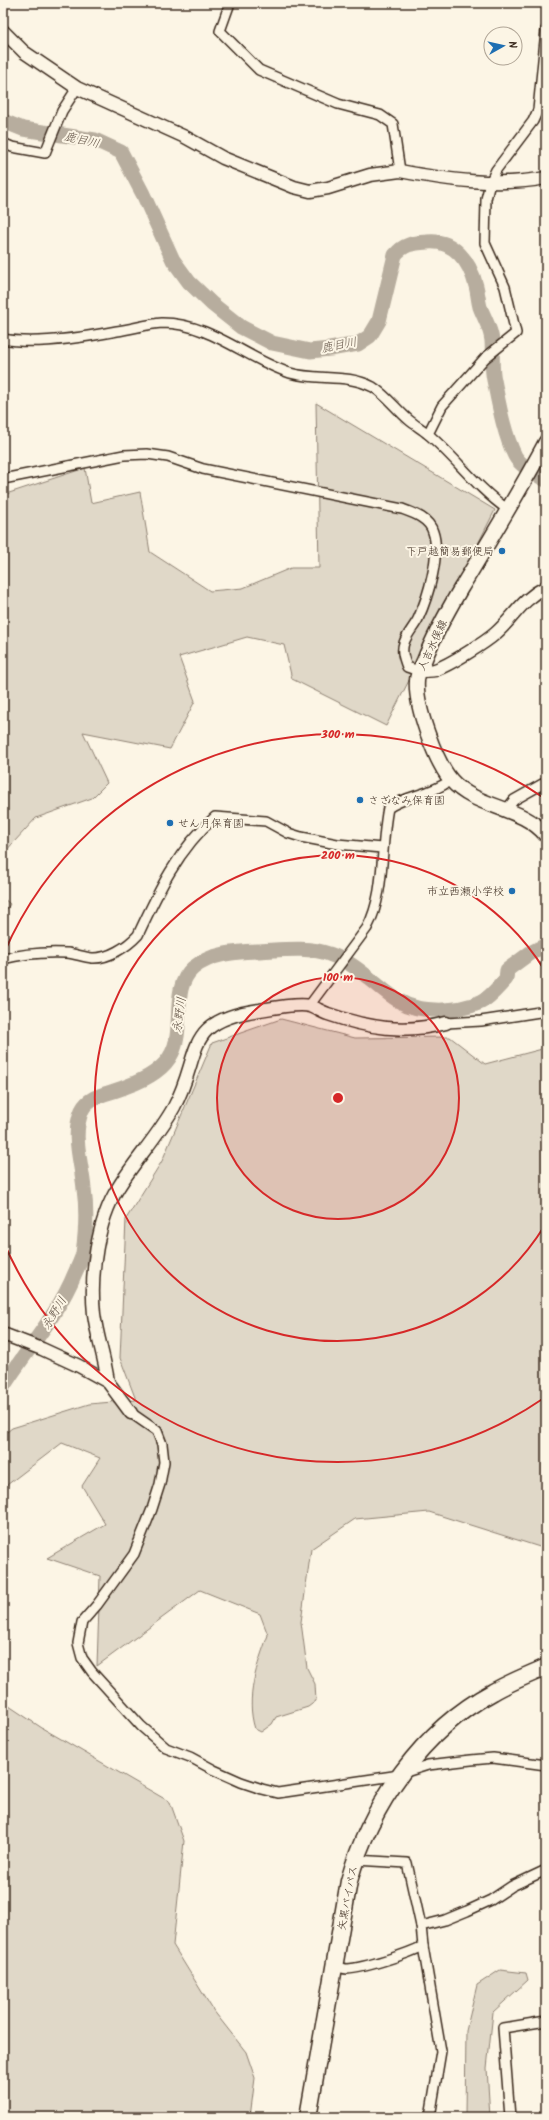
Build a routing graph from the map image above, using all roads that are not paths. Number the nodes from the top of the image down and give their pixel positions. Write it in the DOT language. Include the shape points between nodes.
graph roads {
  1 [pos="230,3"];
  2 [pos="546,30"];
  3 [pos="3,31"];
  4 [pos="77,88"];
  5 [pos="3,143"];
  6 [pos="400,172"];
  7 [pos="546,178"];
  8 [pos="490,183"];
  9 [pos="3,339"];
  10 [pos="428,434"];
  11 [pos="544,444"];
  12 [pos="3,479"];
  13 [pos="507,509"];
  14 [pos="546,587"];
  15 [pos="419,671"];
  16 [pos="451,780"];
  17 [pos="546,782"];
  18 [pos="506,810"];
  19 [pos="546,835"];
  20 [pos="382,848"];
  21 [pos="3,959"];
  22 [pos="309,1006"];
  23 [pos="546,1011"];
  24 [pos="446,1023"];
  25 [pos="3,1334"];
  26 [pos="108,1382"];
  27 [pos="131,1413"];
  28 [pos="546,1667"];
  29 [pos="546,1765"];
  30 [pos="403,1774"];
  31 [pos="354,1860"];
  32 [pos="546,1870"];
  33 [pos="421,1926"];
  34 [pos="423,1946"];
  35 [pos="335,1967"];
  36 [pos="546,2021"];
  37 [pos="308,2117"];
  38 [pos="430,2117"];
  39 [pos="510,2117"];
  1 -- 6 [label="street" via="220,31 259,70 338,104 380,115 393,124"];
  2 -- 8 [label="street" via="538,110 533,121 496,170"];
  3 -- 4 [label="street" via="24,52"];
  4 -- 5 [label="street" via="62,111 45,153"];
  4 -- 6 [label="street" via="184,136 223,158 294,187 310,191 370,175"];
  6 -- 8 [label="street"];
  7 -- 8 [label="street"];
  8 -- 10 [label="street" via="486,199 485,243 505,288 516,333 485,358 442,406"];
  9 -- 10 [label="street" via="56,339 161,323 186,325 216,336 258,361 292,373 339,377 374,388"];
  10 -- 13 [label="street" via="444,447 492,499"];
  11 -- 13 [label="main road, 人吉水俣線"];
  12 -- 15 [label="street" via="124,455 146,454 168,457 203,469 402,509 421,516 433,531 435,557 431,588 403,644 407,667"];
  13 -- 15 [label="main road, 人吉水俣線" via="435,633"];
  14 -- 15 [label="street" via="525,600 496,633 485,641 433,670"];
  15 -- 16 [label="main road, 人吉水俣線" via="417,680 421,710 440,763"];
  16 -- 18 [label="main road, 人吉水俣線" via="482,802"];
  16 -- 20 [label="street" via="431,792 396,802 388,808"];
  17 -- 18 [label="street" via="514,800"];
  18 -- 19 [label="main road, 人吉水俣線" via="522,816"];
  20 -- 21 [label="street" via="337,844 301,837 266,821 215,817 181,852 138,936 131,943 103,957 35,953"];
  20 -- 22 [label="street" via="373,918"];
  22 -- 24 [label="street" via="328,1014 385,1028 424,1029"];
  22 -- 26 [label="street" via="233,1015 214,1023 202,1034 183,1086 163,1126 116,1190 103,1220 94,1271 93,1294 94,1315"];
  23 -- 24 [label="street" via="481,1021"];
  25 -- 26 [label="street" via="79,1366"];
  26 -- 27 [label="street"];
  27 -- 30 [label="street" via="157,1431 162,1444 164,1462 152,1510 134,1554 82,1622 78,1643 82,1658 92,1672 140,1726 166,1748 262,1789 278,1793"];
  28 -- 30 [label="highway, 矢黒バイパス" via="493,1692 451,1721 420,1750"];
  29 -- 30 [label="street" via="493,1758 428,1765"];
  30 -- 31 [label="highway, 矢黒バイパス" via="369,1825"];
  31 -- 33 [label="street" via="407,1863"];
  31 -- 35 [label="highway, 矢黒バイパス" via="344,1904"];
  32 -- 33 [label="street" via="467,1911"];
  33 -- 34 [label="street"];
  34 -- 35 [label="street" via="412,1952 360,1966 347,1969"];
  34 -- 38 [label="street" via="441,2050"];
  35 -- 37 [label="highway, 矢黒バイパス"];
  36 -- 39 [label="street" via="503,2028"];
}
